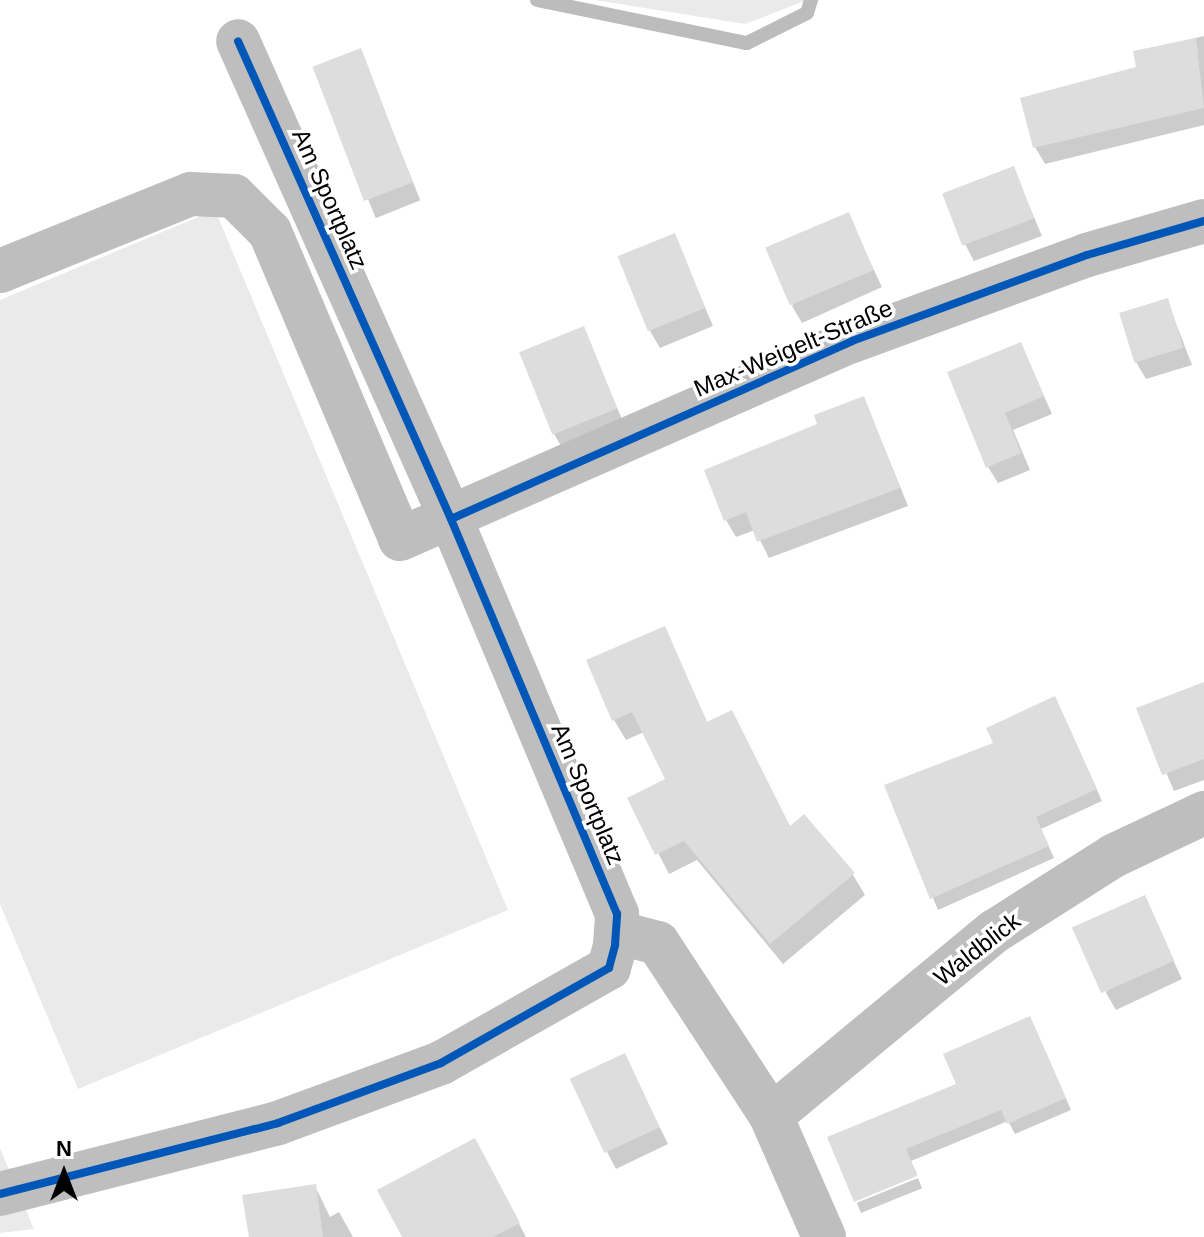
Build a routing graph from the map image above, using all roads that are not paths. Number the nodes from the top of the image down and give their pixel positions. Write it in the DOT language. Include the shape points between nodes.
graph roads {
  1 [pos="238,41"];
  2 [pos="1204,221"];
  3 [pos="0,271"];
  4 [pos="451,519"];
  5 [pos="1204,813"];
  6 [pos="616,932"];
  7 [pos="771,1116"];
  8 [pos="0,1194"];
  9 [pos="824,1237"];
  1 -- 4 [label="street, Am Sportplatz"];
  2 -- 4 [label="street, Max-Weigelt-Straße" via="1087,255 852,341"];
  3 -- 4 [label="street, Max-Weigelt-Straße" via="191,194 234,196 270,232 400,539"];
  4 -- 6 [label="street, Am Sportplatz" via="617,914"];
  5 -- 7 [label="street, Waldblick" via="1113,856 995,931"];
  6 -- 7 [label="street" via="658,943"];
  6 -- 8 [label="street, Am Sportplatz" via="609,968 441,1063 278,1123"];
  7 -- 9 [label="street"];
}
